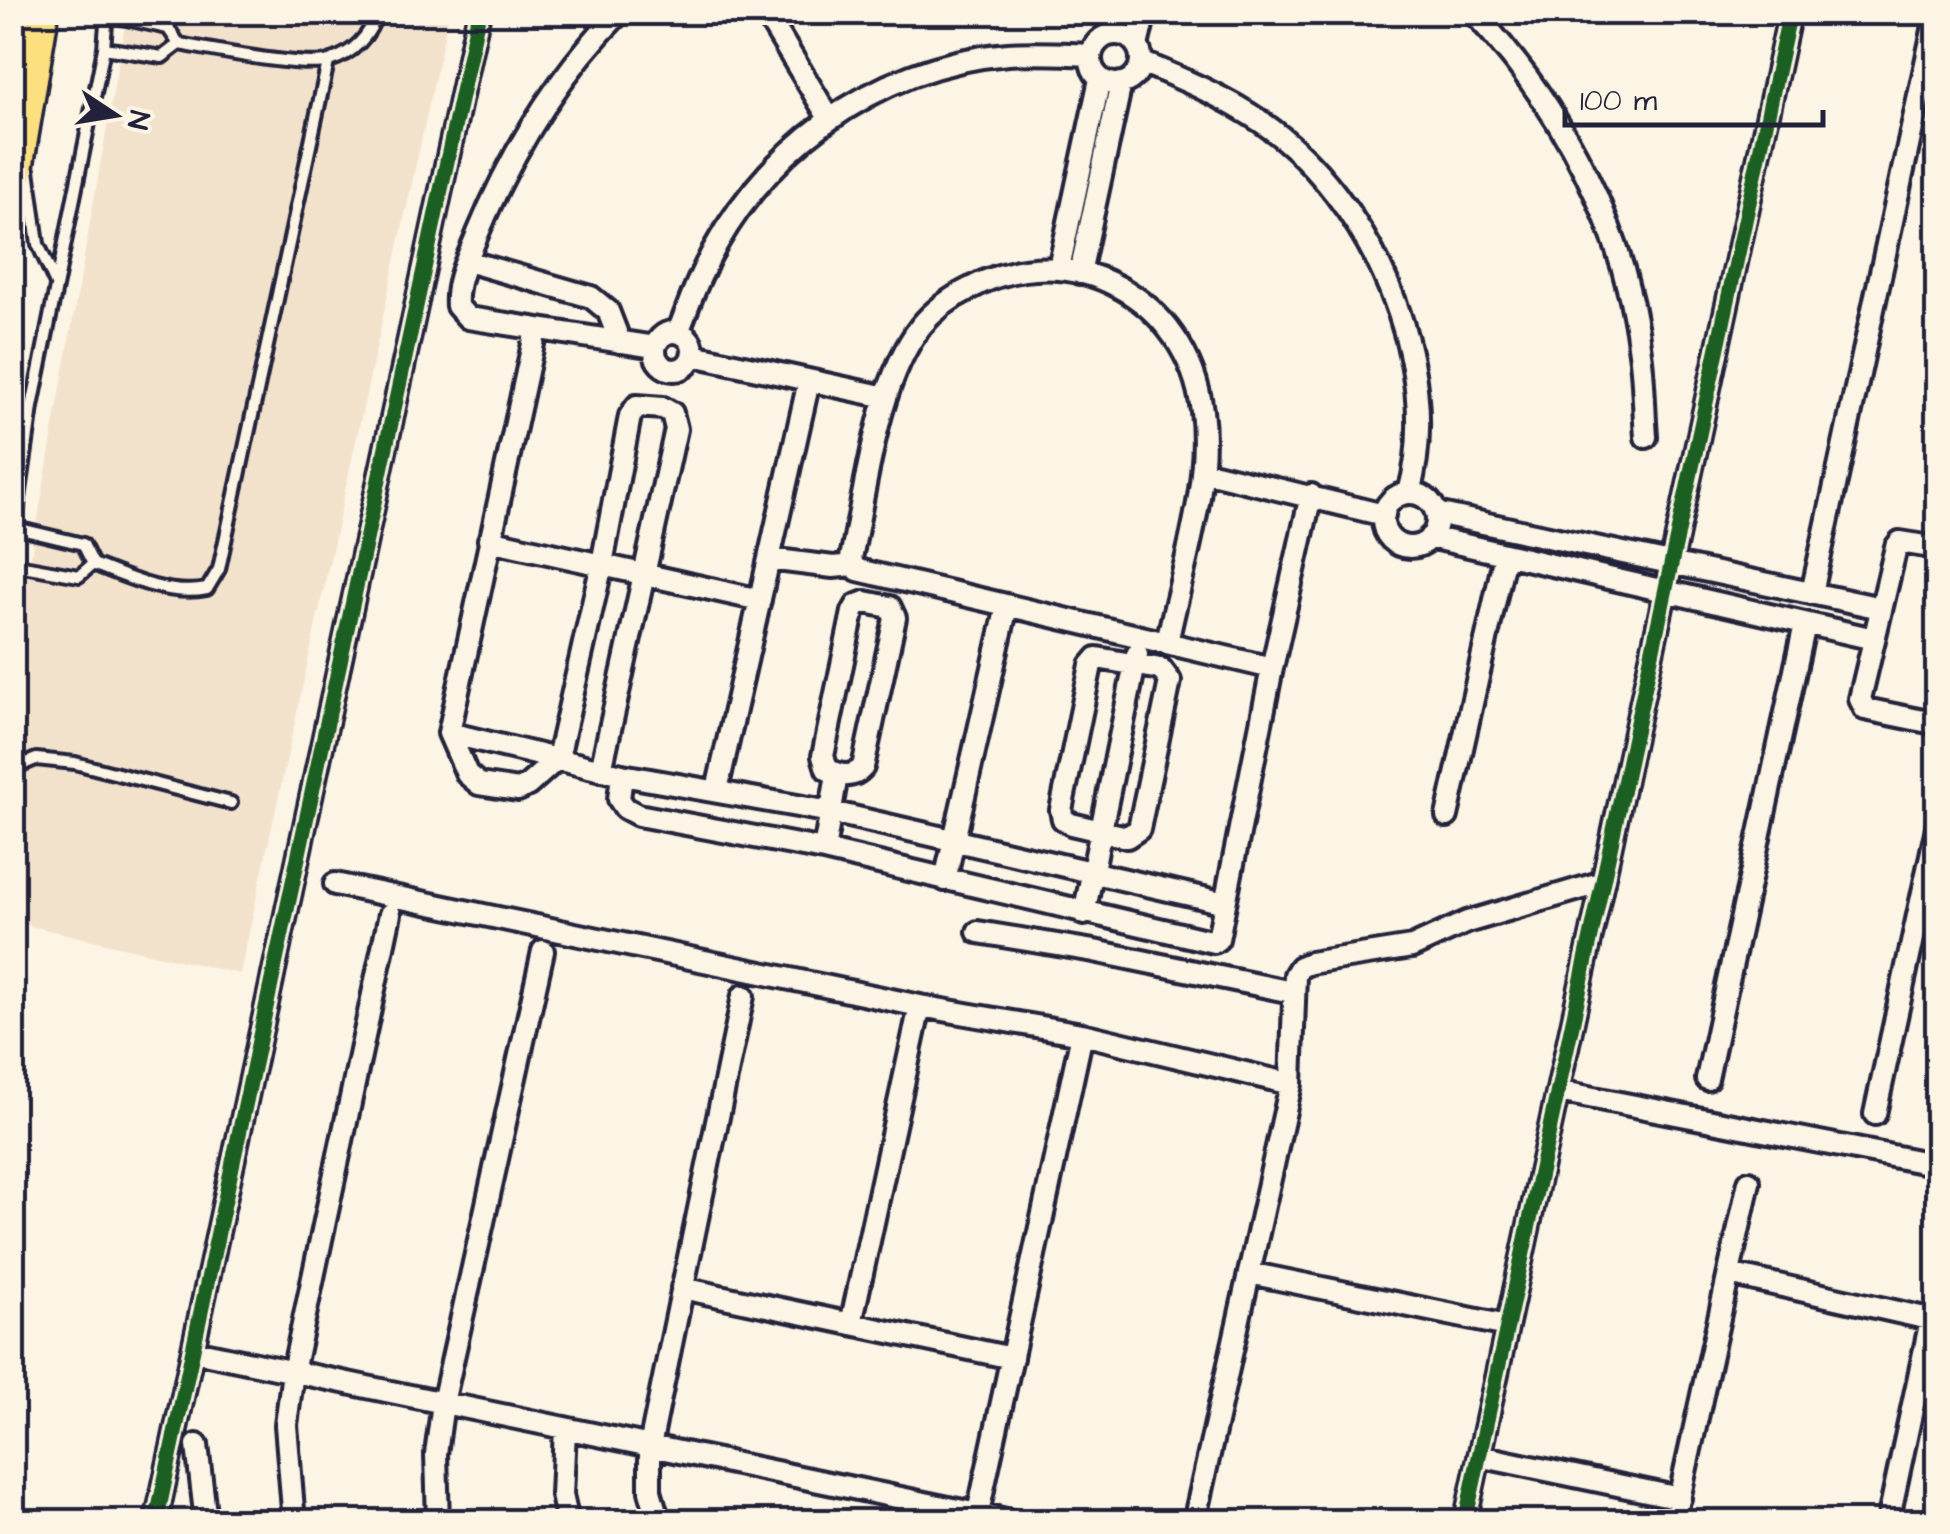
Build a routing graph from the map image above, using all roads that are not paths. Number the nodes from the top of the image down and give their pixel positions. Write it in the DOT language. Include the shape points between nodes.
graph roads {
  1 [pos="39,12"];
  2 [pos="376,12"];
  3 [pos="479,12"];
  4 [pos="620,12"];
  5 [pos="764,12"];
  6 [pos="1108,12"];
  7 [pos="1144,12"];
  8 [pos="1473,12"];
  9 [pos="1790,12"];
  10 [pos="1937,12"];
  11 [pos="108,14"];
  12 [pos="179,44"];
  13 [pos="1097,47"];
  14 [pos="104,48"];
  15 [pos="1139,54"];
  16 [pos="328,62"];
  17 [pos="1110,81"];
  18 [pos="829,118"];
  19 [pos="22,120"];
  20 [pos="12,176"];
  21 [pos="467,260"];
  22 [pos="1070,270"];
  23 [pos="56,285"];
  24 [pos="536,330"];
  25 [pos="678,332"];
  26 [pos="620,342"];
  27 [pos="655,347"];
  28 [pos="693,355"];
  29 [pos="670,370"];
  30 [pos="809,381"];
  31 [pos="886,398"];
  32 [pos="662,408"];
  33 [pos="1646,437"];
  34 [pos="1203,471"];
  35 [pos="1408,493"];
  36 [pos="1311,495"];
  37 [pos="1436,514"];
  38 [pos="1384,516"];
  39 [pos="16,528"];
  40 [pos="1430,538"];
  41 [pos="488,540"];
  42 [pos="12,548"];
  43 [pos="1938,548"];
  44 [pos="1505,555"];
  45 [pos="769,560"];
  46 [pos="1672,563"];
  47 [pos="12,564"];
  48 [pos="94,564"];
  49 [pos="602,564"];
  50 [pos="853,565"];
  51 [pos="642,574"];
  52 [pos="884,576"];
  53 [pos="1770,584"];
  54 [pos="1665,593"];
  55 [pos="1812,593"];
  56 [pos="760,600"];
  57 [pos="880,604"];
  58 [pos="1008,606"];
  59 [pos="1881,608"];
  60 [pos="1762,614"];
  61 [pos="1806,624"];
  62 [pos="1140,637"];
  63 [pos="1874,639"];
  64 [pos="1166,644"];
  65 [pos="1135,664"];
  66 [pos="1272,668"];
  67 [pos="1938,724"];
  68 [pos="449,733"];
  69 [pos="558,758"];
  70 [pos="12,769"];
  71 [pos="611,773"];
  72 [pos="837,775"];
  73 [pos="717,790"];
  74 [pos="232,803"];
  75 [pos="832,812"];
  76 [pos="1447,816"];
  77 [pos="1938,823"];
  78 [pos="1098,830"];
  79 [pos="954,840"];
  80 [pos="824,850"];
  81 [pos="1090,872"];
  82 [pos="945,880"];
  83 [pos="1603,882"];
  84 [pos="336,884"];
  85 [pos="1226,903"];
  86 [pos="390,914"];
  87 [pos="1084,914"];
  88 [pos="978,932"];
  89 [pos="542,950"];
  90 [pos="1292,992"];
  91 [pos="743,996"];
  92 [pos="920,1006"];
  93 [pos="1082,1034"];
  94 [pos="1706,1079"];
  95 [pos="1291,1084"];
  96 [pos="1558,1091"];
  97 [pos="1875,1114"];
  98 [pos="1938,1164"];
  99 [pos="1749,1182"];
  100 [pos="1249,1272"];
  101 [pos="1728,1274"];
  102 [pos="682,1288"];
  103 [pos="1934,1321"];
  104 [pos="850,1324"];
  105 [pos="1507,1326"];
  106 [pos="194,1351"];
  107 [pos="1012,1358"];
  108 [pos="293,1372"];
  109 [pos="443,1403"];
  110 [pos="565,1428"];
  111 [pos="197,1445"];
  112 [pos="650,1446"];
  113 [pos="1479,1456"];
  114 [pos="1680,1498"];
  115 [pos="977,1518"];
  116 [pos="156,1522"];
  117 [pos="206,1522"];
  118 [pos="294,1522"];
  119 [pos="438,1522"];
  120 [pos="568,1522"];
  121 [pos="659,1522"];
  122 [pos="1016,1522"];
  123 [pos="1194,1522"];
  124 [pos="1465,1522"];
  125 [pos="1674,1522"];
  126 [pos="1888,1522"];
  1 -- 19 [label="highway"];
  2 -- 16 [label="lane" via="372,29 356,46"];
  3 -- 106 [label="street"];
  4 -- 21 [label="street" via="536,115"];
  5 -- 18 [label="street"];
  6 -- 13 [label="street"];
  7 -- 15 [label="street"];
  8 -- 33 [label="street" via="1544,100 1597,198 1631,304"];
  9 -- 46 [label="street"];
  10 -- 55 [label="street"];
  11 -- 12 [label="lane" via="168,28"];
  11 -- 14 [label="lane"];
  12 -- 14 [label="lane" via="162,57"];
  12 -- 16 [label="lane"];
  13 -- 15 [label="street" via="1111,34 1126,36"];
  13 -- 17 [label="street" via="1092,64"];
  13 -- 18 [label="street" via="963,60 878,90"];
  14 -- 23 [label="lane"];
  15 -- 17 [label="street" via="1134,76"];
  15 -- 35 [label="street" via="1265,124 1304,158 1360,229 1409,353 1419,445"];
  16 -- 48 [label="lane" via="219,569 207,589 192,592"];
  17 -- 22 [label="street"];
  18 -- 25 [label="street" via="748,199 702,273"];
  19 -- 20 [label="highway"];
  19 -- 23 [label="lane" via="38,244"];
  21 -- 24 [label="street" via="455,288 456,306 468,318"];
  21 -- 26 [label="street" via="591,296 608,310"];
  22 -- 31 [label="street" via="1021,270 952,298 902,354"];
  22 -- 34 [label="street" via="1114,283 1168,325 1194,371"];
  23 -- 39 [label="lane"];
  24 -- 26 [label="street"];
  24 -- 41 [label="street"];
  25 -- 27 [label="street" via="664,335"];
  25 -- 28 [label="street" via="691,340"];
  26 -- 27 [label="street"];
  27 -- 29 [label="street" via="658,362"];
  28 -- 29 [label="street" via="685,368"];
  28 -- 30 [label="street"];
  29 -- 32 [label="street"];
  30 -- 31 [label="street"];
  30 -- 45 [label="street"];
  31 -- 50 [label="street"];
  32 -- 49 [label="street" via="637,406 630,416"];
  32 -- 51 [label="street" via="672,413 676,428"];
  34 -- 36 [label="street"];
  34 -- 64 [label="street"];
  35 -- 37 [label="street" via="1426,498"];
  35 -- 38 [label="street" via="1392,500"];
  36 -- 38 [label="street"];
  36 -- 66 [label="street"];
  37 -- 40 [label="street"];
  37 -- 46 [label="street"];
  38 -- 40 [label="street" via="1388,534 1404,546"];
  39 -- 42 [label="lane"];
  39 -- 48 [label="lane" via="83,544"];
  40 -- 44 [label="street"];
  41 -- 49 [label="street"];
  41 -- 68 [label="street"];
  43 -- 59 [label="street" via="1900,542"];
  44 -- 54 [label="street"];
  44 -- 76 [label="street"];
  45 -- 50 [label="street"];
  45 -- 56 [label="street"];
  46 -- 53 [label="street"];
  46 -- 54 [label="street"];
  47 -- 48 [label="lane" via="79,576"];
  49 -- 51 [label="street"];
  49 -- 69 [label="street"];
  50 -- 52 [label="street"];
  51 -- 56 [label="street"];
  51 -- 71 [label="street"];
  52 -- 57 [label="street"];
  52 -- 58 [label="street"];
  53 -- 55 [label="street"];
  53 -- 60 [label="street"];
  54 -- 60 [label="street"];
  54 -- 83 [label="street"];
  55 -- 59 [label="street"];
  56 -- 73 [label="street"];
  57 -- 72 [label="street" via="895,618 863,767"];
  57 -- 72 [label="street" via="858,604 853,612 823,756"];
  58 -- 62 [label="street"];
  58 -- 79 [label="street"];
  59 -- 63 [label="street"];
  60 -- 61 [label="street"];
  61 -- 63 [label="street"];
  61 -- 94 [label="street"];
  62 -- 64 [label="street"];
  62 -- 65 [label="street"];
  63 -- 67 [label="street" via="1860,706"];
  64 -- 66 [label="street"];
  65 -- 78 [label="street"];
  65 -- 78 [label="street" via="1161,669 1170,681 1139,830 1127,837"];
  65 -- 78 [label="street" via="1097,658 1091,665 1061,810 1070,824"];
  66 -- 85 [label="street"];
  68 -- 69 [label="street"];
  68 -- 69 [label="street" via="478,784 518,790"];
  69 -- 71 [label="street"];
  70 -- 74 [label="lane" via="36,759 76,764"];
  71 -- 73 [label="street"];
  71 -- 80 [label="street" via="619,799 638,816"];
  72 -- 75 [label="street"];
  73 -- 75 [label="street"];
  75 -- 79 [label="street"];
  75 -- 80 [label="street"];
  77 -- 97 [label="street"];
  78 -- 81 [label="street"];
  79 -- 81 [label="street"];
  79 -- 82 [label="street"];
  80 -- 82 [label="street"];
  81 -- 85 [label="street"];
  81 -- 87 [label="street"];
  82 -- 87 [label="street"];
  83 -- 90 [label="street" via="1467,922 1412,947 1310,963 1295,975"];
  83 -- 96 [label="street"];
  84 -- 92 [label="street"];
  85 -- 87 [label="street" via="1214,942"];
  86 -- 108 [label="street"];
  88 -- 90 [label="street"];
  89 -- 109 [label="street"];
  90 -- 95 [label="street"];
  91 -- 102 [label="street"];
  92 -- 93 [label="street"];
  92 -- 104 [label="street"];
  93 -- 95 [label="street"];
  93 -- 107 [label="street"];
  95 -- 100 [label="street"];
  96 -- 98 [label="street"];
  96 -- 105 [label="street"];
  99 -- 101 [label="street"];
  100 -- 105 [label="street"];
  100 -- 123 [label="street"];
  101 -- 103 [label="street"];
  101 -- 114 [label="street"];
  102 -- 104 [label="street"];
  102 -- 112 [label="street"];
  103 -- 126 [label="street"];
  104 -- 107 [label="street"];
  105 -- 113 [label="street"];
  106 -- 108 [label="street"];
  106 -- 116 [label="street"];
  107 -- 115 [label="street"];
  108 -- 109 [label="street"];
  108 -- 118 [label="street" via="286,1426"];
  109 -- 110 [label="street"];
  109 -- 119 [label="street"];
  110 -- 112 [label="street"];
  110 -- 120 [label="street" via="562,1495"];
  111 -- 117 [label="street"];
  112 -- 115 [label="street"];
  112 -- 121 [label="street" via="650,1491"];
  113 -- 114 [label="street"];
  113 -- 124 [label="street"];
  114 -- 125 [label="street"];
  115 -- 122 [label="street"];
}
